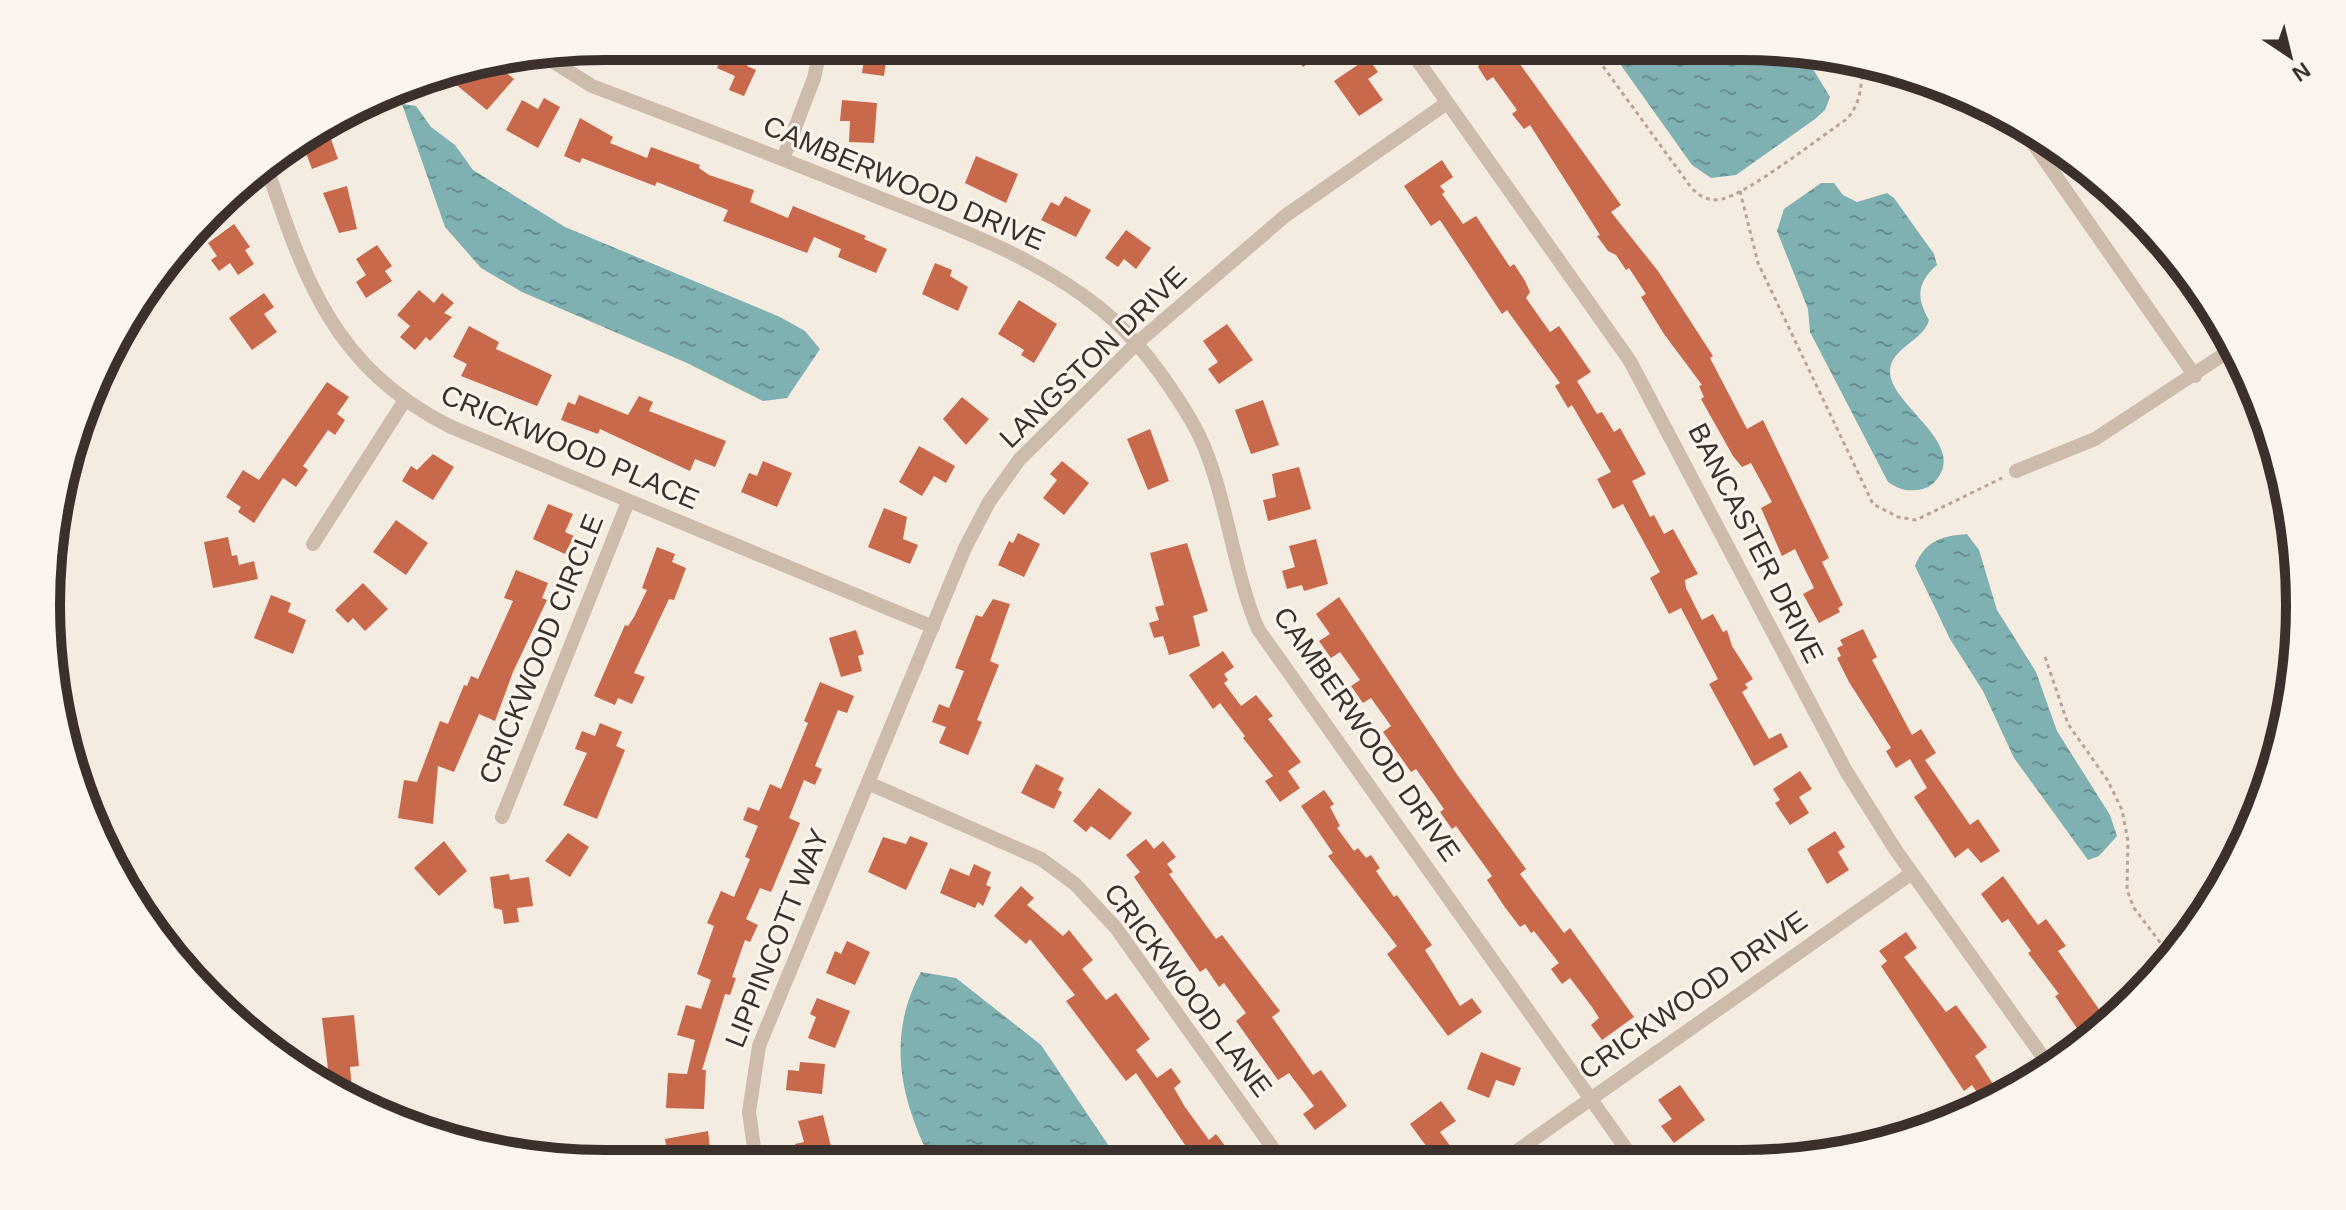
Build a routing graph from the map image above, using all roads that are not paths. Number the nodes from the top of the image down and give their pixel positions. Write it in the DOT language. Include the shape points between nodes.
graph roads {
  1 [pos="818,60"];
  2 [pos="1417,60"];
  3 [pos="555,63"];
  4 [pos="1447,103"];
  5 [pos="2035,147"];
  6 [pos="783,159"];
  7 [pos="270,176"];
  8 [pos="1137,343"];
  9 [pos="2225,354"];
  10 [pos="2195,376"];
  11 [pos="405,400"];
  12 [pos="2016,471"];
  13 [pos="628,502"];
  14 [pos="313,544"];
  15 [pos="933,627"];
  16 [pos="868,783"];
  17 [pos="502,817"];
  18 [pos="1912,873"];
  19 [pos="2044,1058"];
  20 [pos="1591,1098"];
  21 [pos="754,1150"];
  22 [pos="1274,1150"];
  23 [pos="1518,1150"];
  24 [pos="1627,1150"];
  1 -- 6 [label="street"];
  2 -- 4 [label="street, BANCASTER DRIVE"];
  3 -- 6 [label="street, CAMBERWOOD DRIVE" via="592,86"];
  4 -- 8 [label="street, LANGSTON DRIVE" via="1285,216"];
  4 -- 18 [label="street, BANCASTER DRIVE" via="1634,368 1839,759"];
  5 -- 10 [label="street"];
  6 -- 8 [label="street, CAMBERWOOD DRIVE" via="1024,259 1090,301"];
  7 -- 11 [label="street, CRICKWOOD PLACE" via="321,309 361,362"];
  8 -- 15 [label="street, LANGSTON DRIVE" via="1003,481 969,540"];
  8 -- 20 [label="street, CAMBERWOOD DRIVE" via="1201,441 1258,629"];
  9 -- 10 [label="street"];
  10 -- 12 [label="street" via="2095,439"];
  11 -- 13 [label="street, CRICKWOOD PLACE" via="449,426"];
  11 -- 14 [label="street"];
  13 -- 15 [label="street, CRICKWOOD PLACE"];
  13 -- 17 [label="street, CRICKWOOD CIRCLE"];
  15 -- 16 [label="street, LANGSTON DRIVE"];
  16 -- 21 [label="street, LIPPINCOTT WAY" via="756,1054 749,1112"];
  16 -- 22 [label="street, CRICKWOOD LANE" via="1041,859 1075,884 1121,936"];
  18 -- 19 [label="street, BANCASTER DRIVE"];
  18 -- 20 [label="street, CRICKWOOD DRIVE"];
  20 -- 23 [label="street, CRICKWOOD DRIVE"];
  20 -- 24 [label="street, CAMBERWOOD DRIVE"];
}
